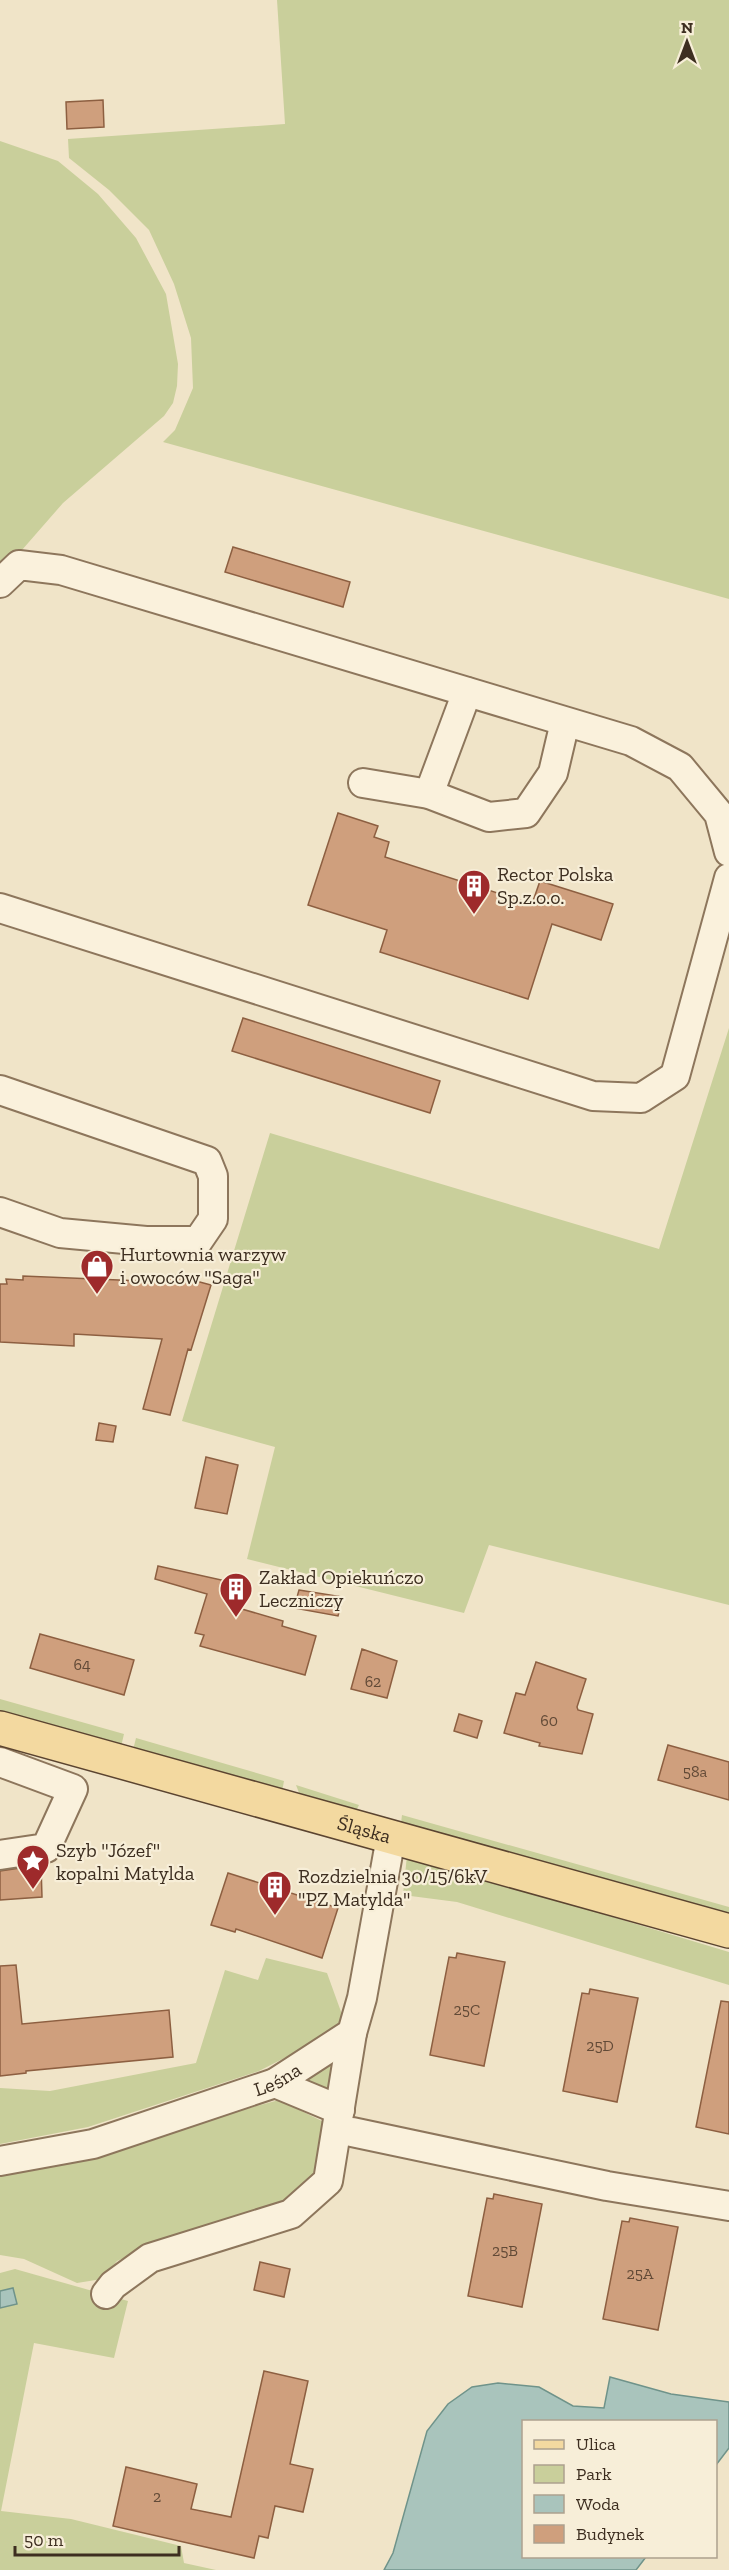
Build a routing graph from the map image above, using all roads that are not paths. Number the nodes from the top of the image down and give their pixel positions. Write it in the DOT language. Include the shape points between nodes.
graph roads {
  1 [pos="0,583"];
  2 [pos="467,692"];
  3 [pos="565,722"];
  4 [pos="363,783"];
  5 [pos="429,794"];
  6 [pos="729,852"];
  7 [pos="729,878"];
  8 [pos="0,908"];
  9 [pos="0,1090"];
  10 [pos="0,1212"];
  11 [pos="0,1728"];
  12 [pos="0,1762"];
  13 [pos="391,1837"];
  14 [pos="0,1855"];
  15 [pos="729,1931"];
  16 [pos="352,2032"];
  17 [pos="275,2083"];
  18 [pos="346,2121"];
  19 [pos="0,2161"];
  20 [pos="729,2206"];
  21 [pos="106,2294"];
  1 -- 2 [label="street" via="19,565 61,570"];
  2 -- 3 [label="street"];
  2 -- 5 [label="street"];
  3 -- 5 [label="street" via="553,773 526,813 489,817"];
  3 -- 6 [label="street" via="631,741 680,767 719,814"];
  4 -- 5 [label="street"];
  7 -- 8 [label="street" via="675,1076 641,1098 593,1096"];
  9 -- 10 [label="street" via="207,1161 213,1176 213,1219 198,1241 146,1240 60,1233"];
  11 -- 13 [label="main road, Śląska"];
  12 -- 14 [label="street" via="73,1789 46,1848"];
  13 -- 15 [label="main road, Śląska"];
  13 -- 16 [label="street" via="362,1998"];
  16 -- 17 [label="street, Leśna"];
  16 -- 18 [label="street"];
  17 -- 18 [label="street"];
  17 -- 19 [label="street, Leśna" via="93,2144"];
  18 -- 20 [label="street" via="590,2183"];
  18 -- 21 [label="street" via="328,2181 291,2214 150,2258"];
}
